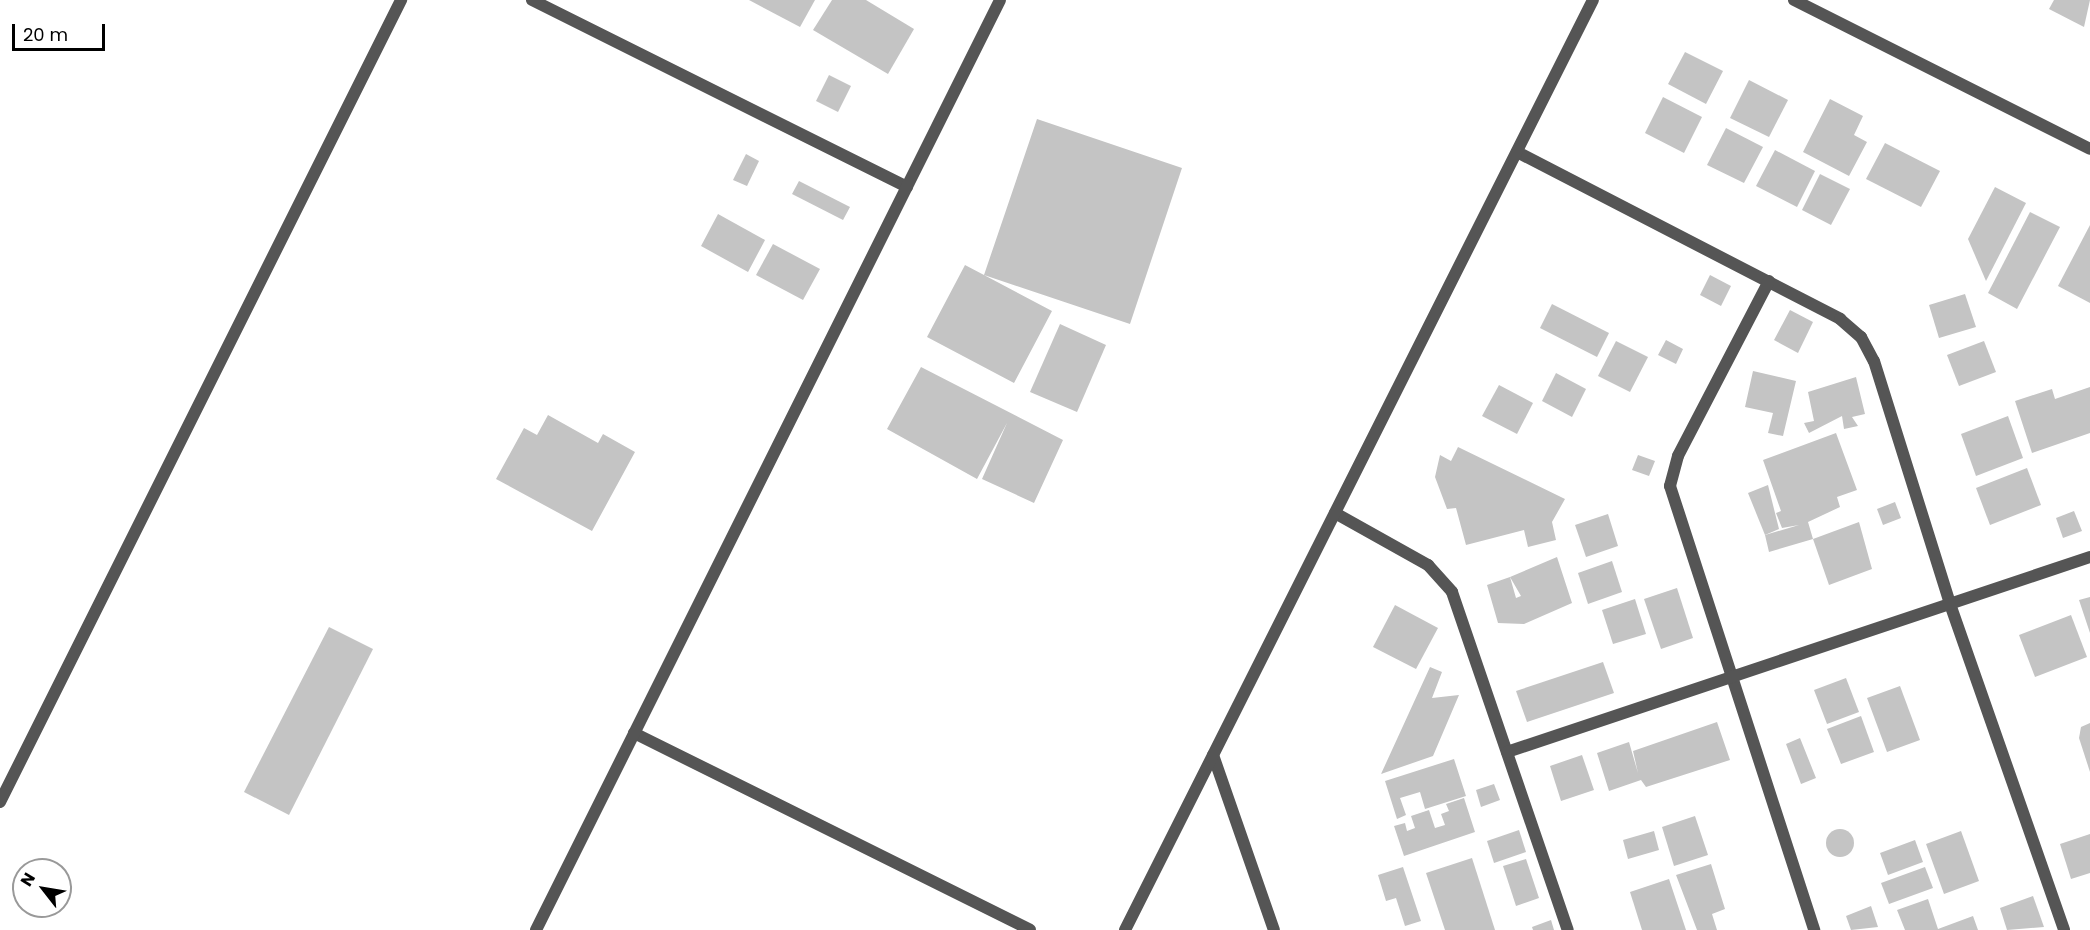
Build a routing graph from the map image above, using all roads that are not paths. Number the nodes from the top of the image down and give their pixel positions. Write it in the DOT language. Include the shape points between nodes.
graph roads {
  1 [pos="401,0"];
  2 [pos="532,0"];
  3 [pos="1000,0"];
  4 [pos="1593,0"];
  5 [pos="1794,0"];
  6 [pos="2090,149"];
  7 [pos="1517,152"];
  8 [pos="907,187"];
  9 [pos="1769,281"];
  10 [pos="1335,513"];
  11 [pos="2090,557"];
  12 [pos="1950,604"];
  13 [pos="1731,679"];
  14 [pos="634,733"];
  15 [pos="1507,752"];
  16 [pos="1213,755"];
  17 [pos="0,802"];
  18 [pos="536,930"];
  19 [pos="1030,930"];
  20 [pos="1125,930"];
  21 [pos="1274,930"];
  22 [pos="1568,930"];
  23 [pos="1814,930"];
  24 [pos="2064,930"];
  1 -- 17 [label="street"];
  2 -- 8 [label="street"];
  3 -- 8 [label="street"];
  4 -- 7 [label="street"];
  5 -- 6 [label="street"];
  7 -- 9 [label="street"];
  7 -- 10 [label="street"];
  8 -- 14 [label="street"];
  9 -- 12 [label="street" via="1840,319 1861,337 1874,361"];
  9 -- 13 [label="street" via="1678,456 1670,486"];
  10 -- 15 [label="street" via="1428,565 1452,592"];
  10 -- 16 [label="street"];
  11 -- 12 [label="street"];
  12 -- 13 [label="street"];
  12 -- 24 [label="street"];
  13 -- 15 [label="street"];
  13 -- 23 [label="street"];
  14 -- 18 [label="street"];
  14 -- 19 [label="street"];
  15 -- 22 [label="street"];
  16 -- 20 [label="street"];
  16 -- 21 [label="street"];
}
